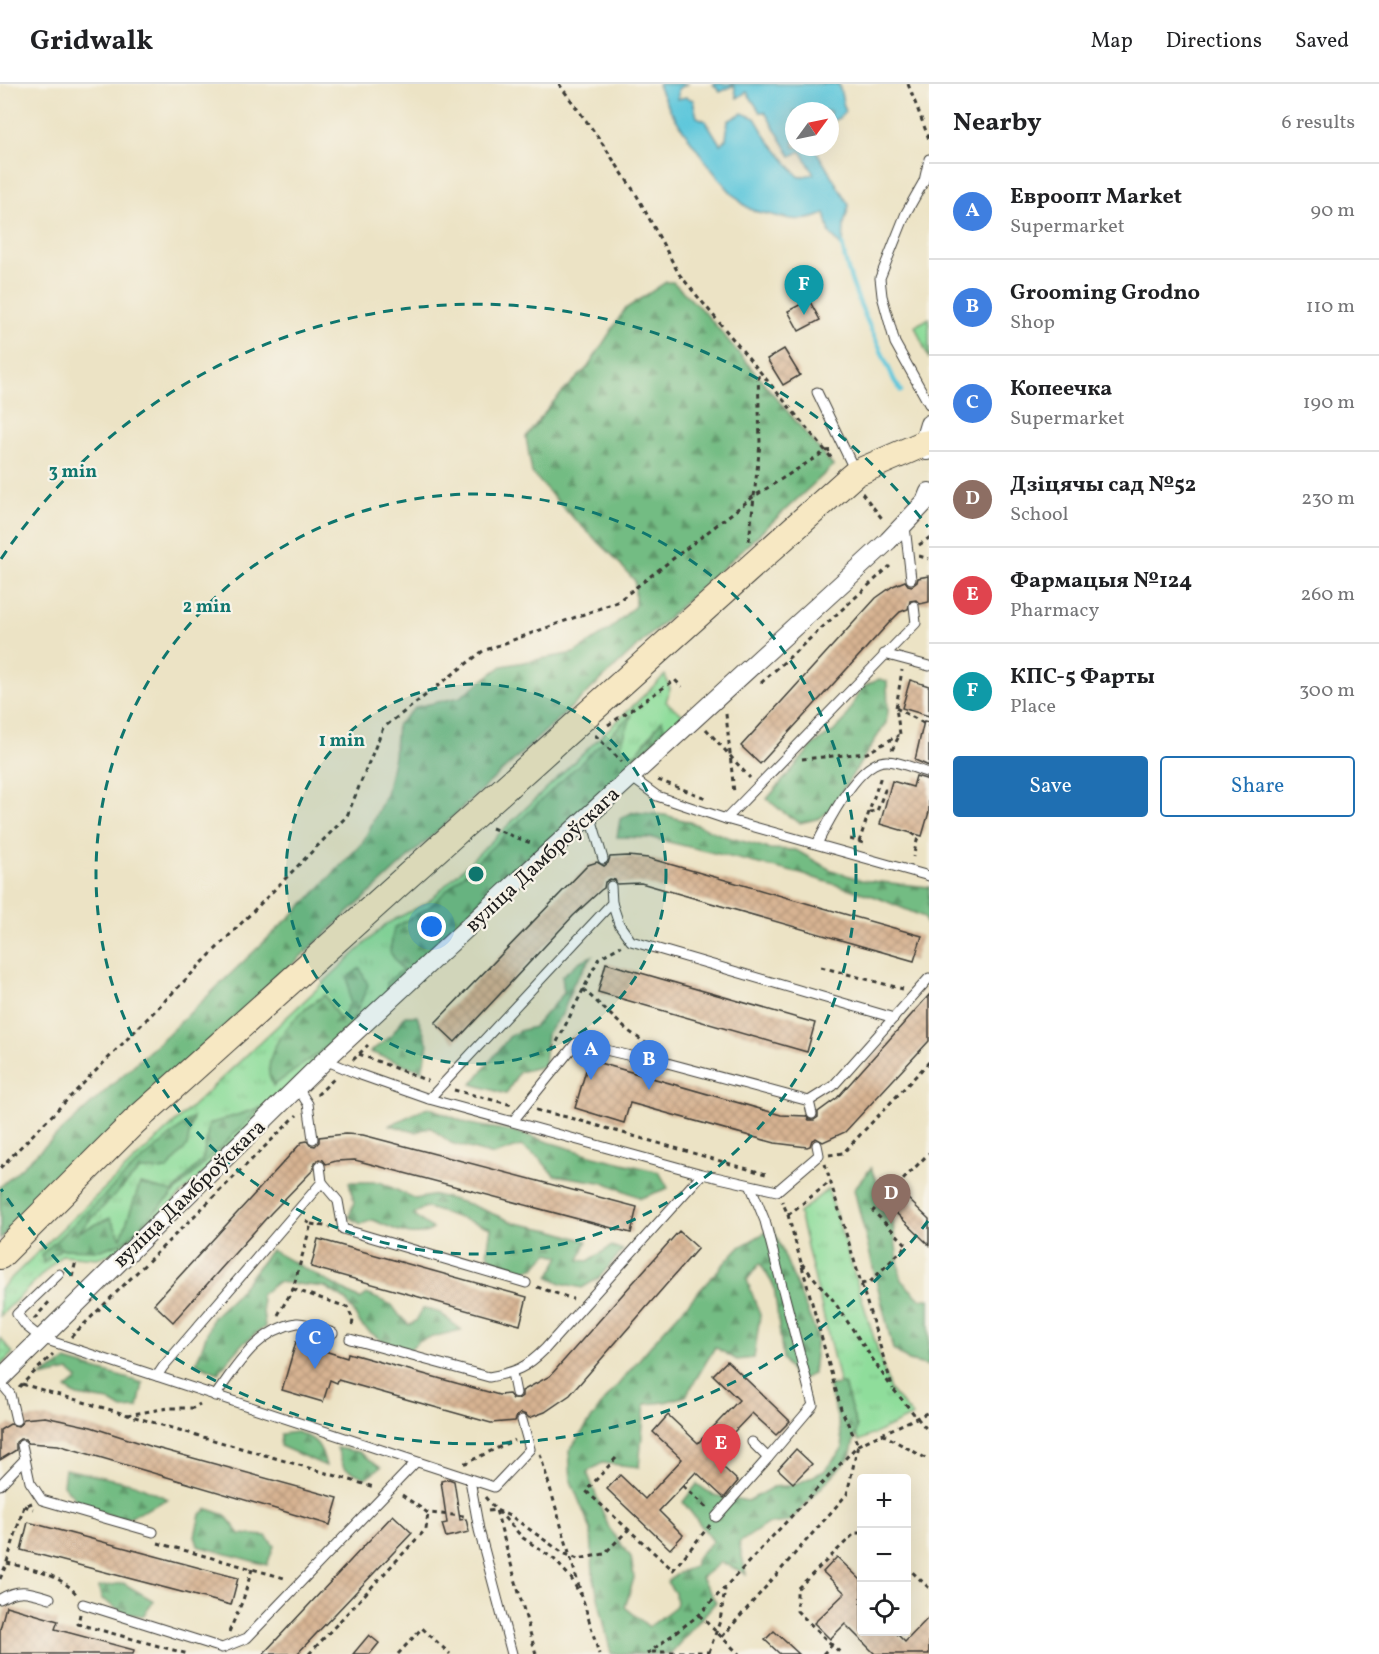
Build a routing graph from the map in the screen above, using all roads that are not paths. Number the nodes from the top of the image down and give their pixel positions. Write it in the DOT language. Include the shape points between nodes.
graph roads {
  1 [pos="929,159"];
  2 [pos="817,392"];
  3 [pos="929,404"];
  4 [pos="927,441"];
  5 [pos="849,474"];
  6 [pos="929,492"];
  7 [pos="896,525"];
  8 [pos="911,579"];
  9 [pos="914,606"];
  10 [pos="884,654"];
  11 [pos="929,666"];
  12 [pos="628,771"];
  13 [pos="929,773"];
  14 [pos="590,814"];
  15 [pos="726,819"];
  16 [pos="817,844"];
  17 [pos="603,860"];
  18 [pos="929,876"];
  19 [pos="611,886"];
  20 [pos="612,903"];
  21 [pos="929,978"];
  22 [pos="894,1018"];
  23 [pos="631,1056"];
  24 [pos="326,1060"];
  25 [pos="656,1060"];
  26 [pos="297,1087"];
  27 [pos="429,1099"];
  28 [pos="809,1101"];
  29 [pos="812,1114"];
  30 [pos="513,1121"];
  31 [pos="313,1139"];
  32 [pos="817,1145"];
  33 [pos="320,1166"];
  34 [pos="702,1174"];
  35 [pos="322,1182"];
  36 [pos="752,1186"];
  37 [pos="0,1256"];
  38 [pos="58,1274"];
  39 [pos="526,1283"];
  40 [pos="333,1333"];
  41 [pos="41,1338"];
  42 [pos="350,1339"];
  43 [pos="512,1373"];
  44 [pos="157,1377"];
  45 [pos="3,1385"];
  46 [pos="516,1394"];
  47 [pos="215,1396"];
  48 [pos="16,1420"];
  49 [pos="522,1420"];
  50 [pos="752,1442"];
  51 [pos="22,1445"];
  52 [pos="768,1458"];
  53 [pos="25,1459"];
  54 [pos="416,1462"];
  55 [pos="470,1480"];
  56 [pos="0,1485"];
  57 [pos="716,1517"];
  58 [pos="151,1536"];
  59 [pos="50,1598"];
  60 [pos="0,1599"];
  61 [pos="83,1604"];
  62 [pos="224,1651"];
  63 [pos="512,1654"];
  1 -- 3 [label="lane" via="924,181 906,213 880,278 895,343"];
  2 -- 5 [label="lane" via="844,449"];
  4 -- 5 [label="main road"];
  5 -- 37 [label="main road" via="753,566 135,1122"];
  6 -- 7 [label="street, вуліца Дамброўскага" via="925,502"];
  7 -- 8 [label="lane"];
  7 -- 12 [label="street, вуліца Дамброўскага"];
  9 -- 10 [label="lane" via="916,623"];
  10 -- 11 [label="lane"];
  10 -- 15 [label="lane"];
  12 -- 14 [label="street, вуліца Дамброўскага"];
  12 -- 15 [label="lane" via="657,796"];
  13 -- 16 [label="lane" via="886,760 872,766 857,777"];
  14 -- 17 [label="lane"];
  14 -- 24 [label="street, вуліца Дамброўскага"];
  15 -- 16 [label="lane"];
  16 -- 18 [label="lane"];
  19 -- 20 [label="lane"];
  20 -- 22 [label="lane" via="619,924 631,941"];
  20 -- 27 [label="lane"];
  21 -- 22 [label="lane"];
  22 -- 28 [label="lane" via="833,1086"];
  23 -- 30 [label="lane" via="576,1043"];
  24 -- 26 [label="street, вуліца Дамброўскага"];
  24 -- 27 [label="lane"];
  25 -- 28 [label="lane"];
  26 -- 31 [label="lane" via="308,1104"];
  26 -- 41 [label="street, вуліца Дамброўскага"];
  27 -- 30 [label="lane"];
  28 -- 29 [label="lane"];
  30 -- 34 [label="lane"];
  32 -- 36 [label="lane" via="819,1155 777,1191"];
  33 -- 35 [label="lane"];
  34 -- 36 [label="lane"];
  34 -- 43 [label="lane" via="530,1364"];
  35 -- 39 [label="lane" via="338,1202 343,1229"];
  35 -- 44 [label="lane"];
  36 -- 52 [label="lane" via="765,1221 813,1405"];
  38 -- 41 [label="lane" via="17,1314"];
  40 -- 47 [label="lane" via="299,1323 268,1334 248,1351"];
  41 -- 44 [label="lane"];
  41 -- 45 [label="street, вуліца Дамброўскага"];
  42 -- 43 [label="lane" via="489,1377"];
  43 -- 46 [label="lane"];
  44 -- 47 [label="lane"];
  45 -- 48 [label="lane"];
  47 -- 54 [label="lane"];
  49 -- 55 [label="lane" via="530,1449 494,1488"];
  50 -- 52 [label="lane"];
  51 -- 53 [label="lane"];
  52 -- 57 [label="lane"];
  53 -- 56 [label="lane"];
  53 -- 58 [label="lane" via="30,1482 42,1500"];
  54 -- 55 [label="lane"];
  54 -- 62 [label="lane" via="247,1638"];
  55 -- 63 [label="lane"];
  59 -- 60 [label="lane" via="23,1590"];
  61 -- 62 [label="lane"];
}
